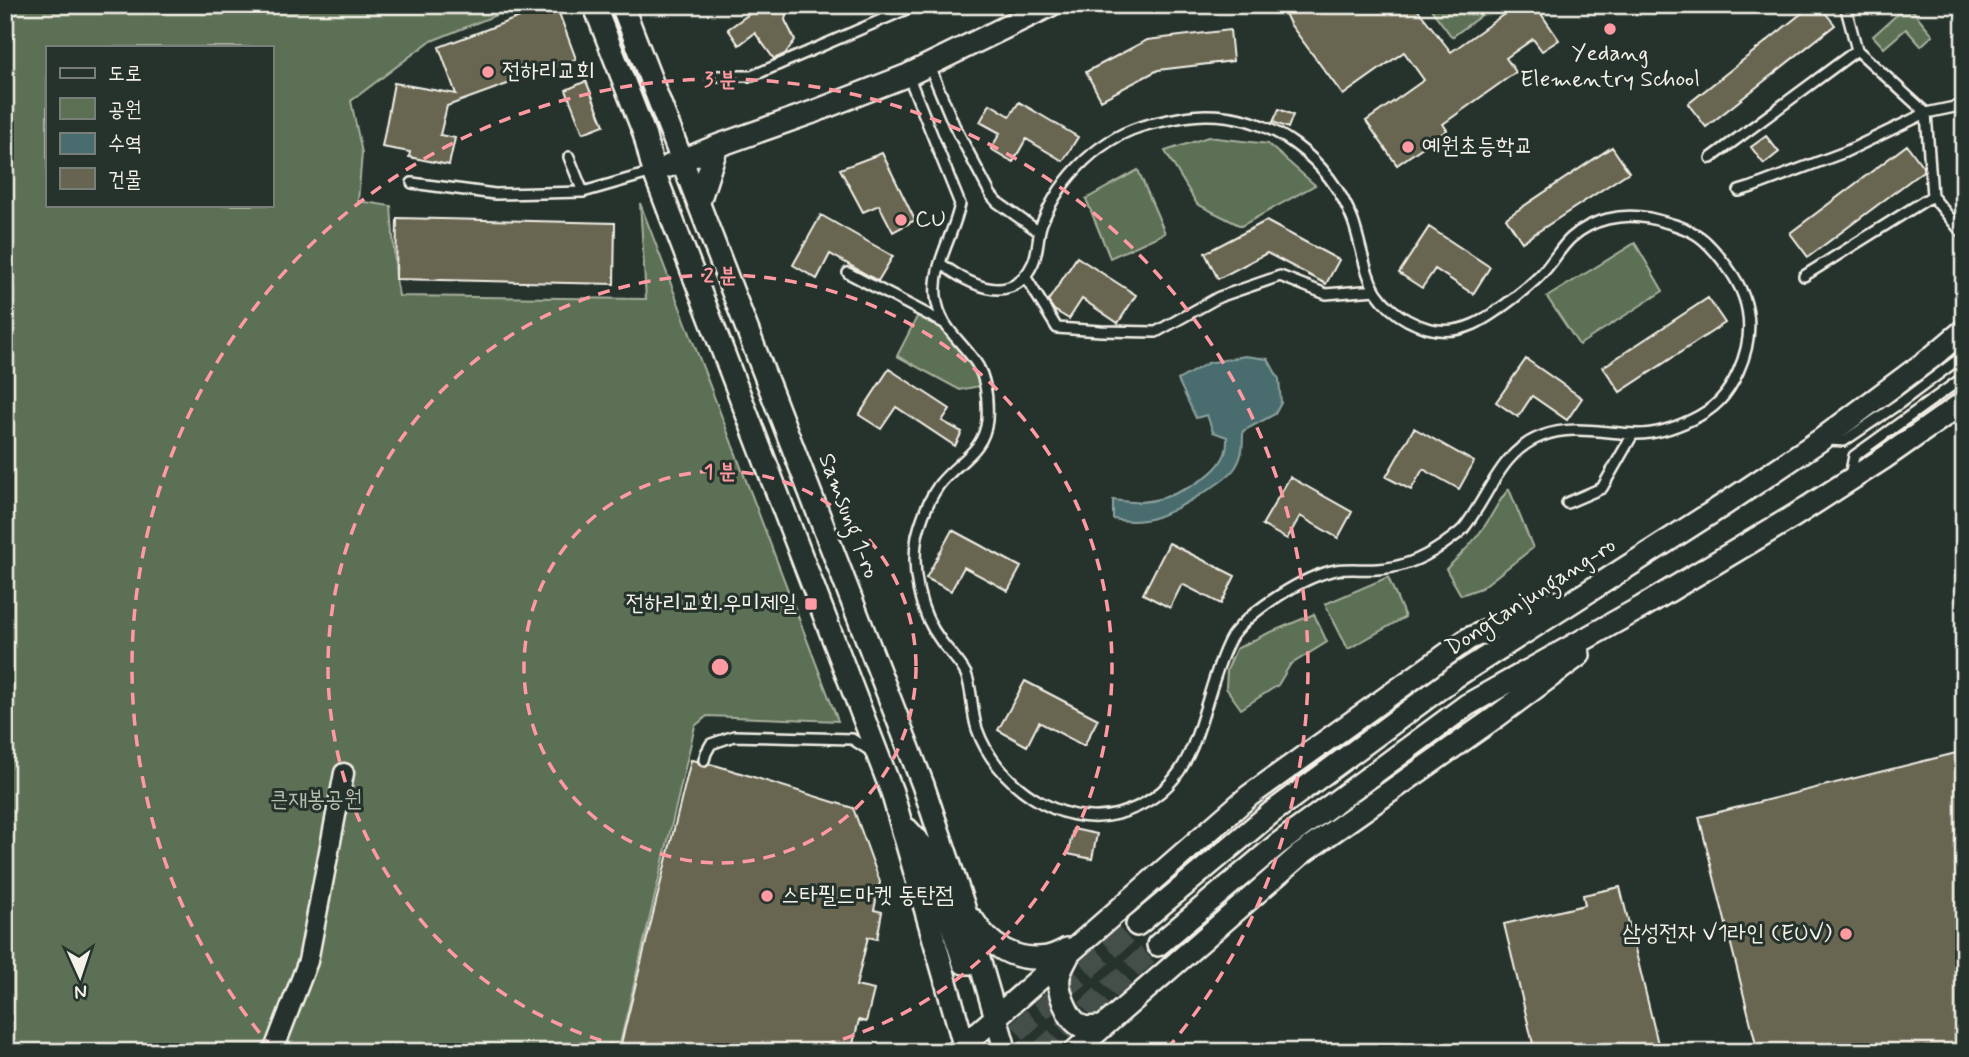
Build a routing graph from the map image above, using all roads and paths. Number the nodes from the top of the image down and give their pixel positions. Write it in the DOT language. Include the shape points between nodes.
graph roads {
  1 [pos="594,5"];
  2 [pos="622,5"];
  3 [pos="916,5"];
  4 [pos="1051,5"];
  5 [pos="1845,5"];
  6 [pos="1857,50"];
  7 [pos="929,65"];
  8 [pos="908,75"];
  9 [pos="717,76"];
  10 [pos="1964,105"];
  11 [pos="1926,113"];
  12 [pos="717,146"];
  13 [pos="569,157"];
  14 [pos="1711,158"];
  15 [pos="683,160"];
  16 [pos="654,172"];
  17 [pos="412,183"];
  18 [pos="1738,191"];
  19 [pos="583,192"];
  20 [pos="1932,197"];
  21 [pos="699,202"];
  22 [pos="1038,231"];
  23 [pos="1964,235"];
  24 [pos="940,263"];
  25 [pos="848,273"];
  26 [pos="1025,276"];
  27 [pos="1804,276"];
  28 [pos="1375,290"];
  29 [pos="945,324"];
  30 [pos="1964,330"];
  31 [pos="1964,355"];
  32 [pos="1964,377"];
  33 [pos="1964,402"];
  34 [pos="1633,434"];
  35 [pos="1822,439"];
  36 [pos="1849,481"];
  37 [pos="1567,503"];
  38 [pos="1621,570"];
  39 [pos="1642,607"];
  40 [pos="879,757"];
  41 [pos="704,760"];
  42 [pos="344,773"];
  43 [pos="903,825"];
  44 [pos="963,904"];
  45 [pos="1137,925"];
  46 [pos="1158,945"];
  47 [pos="1075,948"];
  48 [pos="977,953"];
  49 [pos="996,1018"];
  50 [pos="1103,1027"];
  51 [pos="962,1049"];
  52 [pos="273,1052"];
  53 [pos="1006,1052"];
  54 [pos="1074,1052"];
  1 -- 16 [label="street" via="644,133"];
  2 -- 15 [label="street, Samsung 1-ro"];
  3 -- 9 [label="lane" via="752,76"];
  4 -- 7 [label="street"];
  5 -- 6 [label="lane"];
  6 -- 11 [label="lane"];
  6 -- 14 [label="lane"];
  7 -- 8 [label="street"];
  7 -- 22 [label="lane" via="991,195"];
  8 -- 12 [label="street"];
  8 -- 24 [label="lane" via="960,204"];
  10 -- 11 [label="lane"];
  11 -- 18 [label="lane" via="1845,152"];
  11 -- 20 [label="lane"];
  12 -- 15 [label="street"];
  12 -- 21 [label="street"];
  13 -- 19 [label="lane"];
  15 -- 16 [label="street"];
  15 -- 21 [label="street, Samsung 1-ro"];
  16 -- 19 [label="lane"];
  16 -- 40 [label="street"];
  17 -- 19 [label="lane" via="495,194"];
  20 -- 23 [label="lane"];
  20 -- 27 [label="lane"];
  21 -- 44 [label="street, Samsung 1-ro" via="923,785"];
  22 -- 26 [label="lane" via="1033,264"];
  22 -- 28 [label="lane" via="1057,195 1107,141 1167,121 1228,117 1268,130 1317,162 1351,215"];
  24 -- 26 [label="lane" via="966,281 996,290"];
  24 -- 29 [label="lane" via="935,292"];
  25 -- 29 [label="lane"];
  26 -- 28 [label="lane" via="1057,328 1101,331 1156,332 1219,297 1280,276 1326,294"];
  28 -- 34 [label="lane" via="1409,321 1426,328 1462,330 1492,316 1533,283 1567,241 1586,227 1635,216 1685,229 1714,250 1742,289 1749,320 1743,361 1716,406 1688,422 1645,435"];
  29 -- 34 [label="lane" via="979,368 987,423 976,450 936,490 920,526 916,570 922,606 935,634 964,669 976,727 988,753 1028,794 1071,814 1119,813 1167,787 1187,762 1232,637 1255,613 1303,580 1346,569 1389,569 1433,551 1461,531 1499,471 1537,437 1564,430"];
  30 -- 35 [label="street, Dongtanjungang-ro"];
  31 -- 35 [label="lane" via="1844,441"];
  32 -- 36 [label="lane" via="1854,456"];
  33 -- 36 [label="street"];
  34 -- 37 [label="lane" via="1602,488"];
  35 -- 38 [label="street, Dongtanjungang-ro"];
  36 -- 39 [label="street"];
  38 -- 45 [label="street, Dongtanjungang-ro" via="1455,677 1271,813"];
  38 -- 47 [label="street" via="1468,639 1249,796"];
  39 -- 46 [label="street" via="1467,705 1278,844"];
  39 -- 50 [label="street" via="1301,854"];
  40 -- 41 [label="lane" via="852,739 734,736 711,744"];
  40 -- 43 [label="street"];
  42 -- 52 [label="street" via="308,961"];
  43 -- 48 [label="street" via="928,852 964,963 972,963"];
  43 -- 51 [label="street"];
  44 -- 47 [label="street" via="983,936 1020,958 1049,957"];
  44 -- 48 [label="street, Samsung 1-ro"];
  47 -- 49 [label="street"];
  47 -- 50 [label="street" via="1059,976 1060,990 1069,1014 1080,1026"];
  48 -- 49 [label="street, Samsung 1-ro"];
  49 -- 51 [label="street"];
  49 -- 53 [label="street, Samsung 1-ro"];
  50 -- 54 [label="street"];
}
